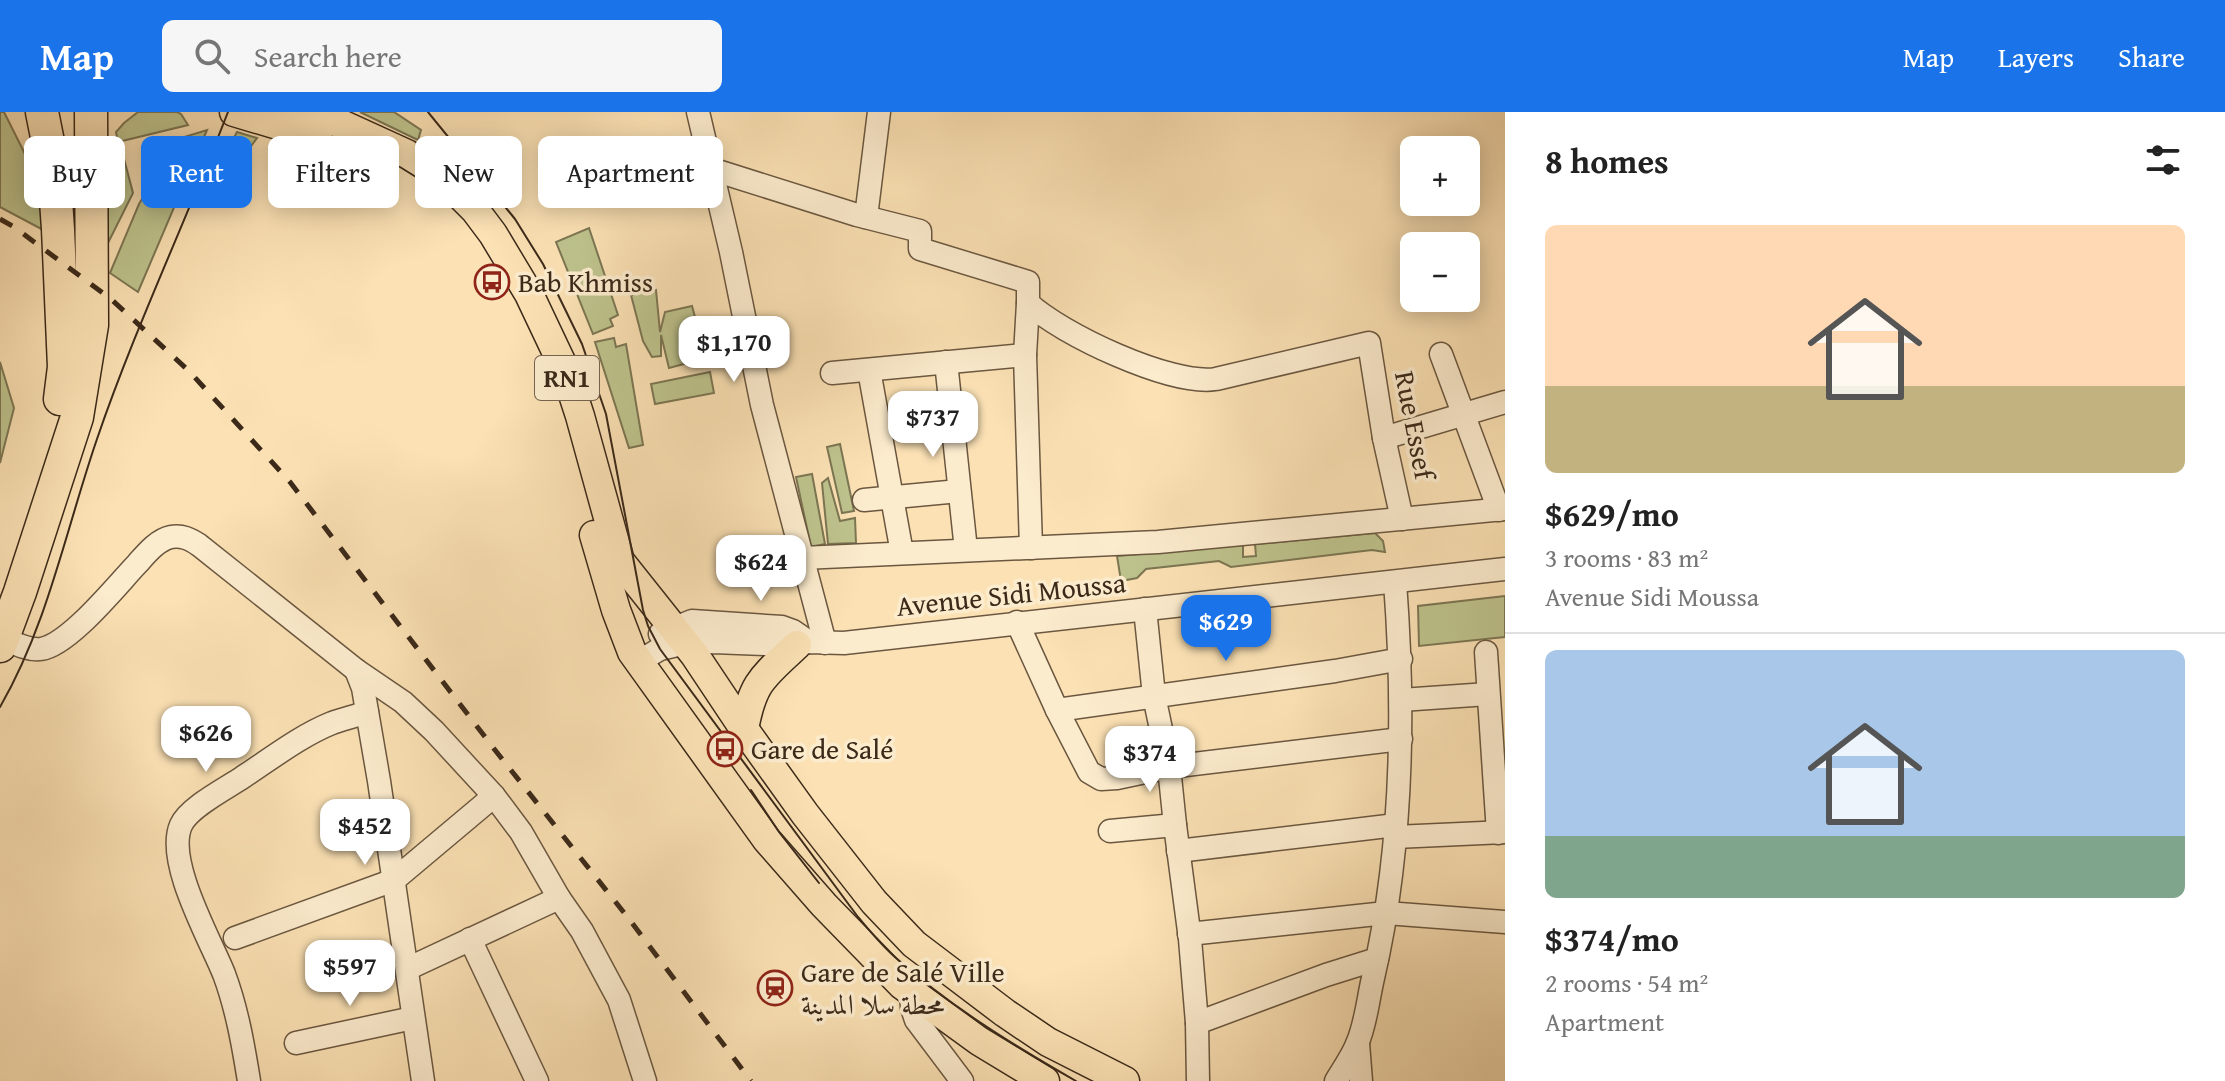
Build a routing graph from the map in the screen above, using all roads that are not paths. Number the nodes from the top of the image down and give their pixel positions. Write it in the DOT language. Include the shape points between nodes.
graph roads {
  1 [pos="42,112"];
  2 [pos="91,112"];
  3 [pos="234,112"];
  4 [pos="297,112"];
  5 [pos="879,112"];
  6 [pos="701,113"];
  7 [pos="705,136"];
  8 [pos="723,173"];
  9 [pos="720,208"];
  10 [pos="866,217"];
  11 [pos="1028,303"];
  12 [pos="1441,354"];
  13 [pos="1025,355"];
  14 [pos="946,362"];
  15 [pos="869,370"];
  16 [pos="832,373"];
  17 [pos="1505,402"];
  18 [pos="1464,415"];
  19 [pos="1384,438"];
  20 [pos="959,491"];
  21 [pos="893,497"];
  22 [pos="864,500"];
  23 [pos="1502,510"];
  24 [pos="1402,519"];
  25 [pos="1031,548"];
  26 [pos="966,550"];
  27 [pos="902,553"];
  28 [pos="802,558"];
  29 [pos="1505,569"];
  30 [pos="1395,582"];
  31 [pos="0,598"];
  32 [pos="1145,609"];
  33 [pos="1017,622"];
  34 [pos="677,625"];
  35 [pos="1,640"];
  36 [pos="810,644"];
  37 [pos="1486,652"];
  38 [pos="635,657"];
  39 [pos="1401,659"];
  40 [pos="356,670"];
  41 [pos="1488,694"];
  42 [pos="1154,696"];
  43 [pos="1401,700"];
  44 [pos="1057,710"];
  45 [pos="367,712"];
  46 [pos="744,729"];
  47 [pos="1401,739"];
  48 [pos="1169,767"];
  49 [pos="494,796"];
  50 [pos="1175,825"];
  51 [pos="1110,831"];
  52 [pos="1396,831"];
  53 [pos="1501,832"];
  54 [pos="1178,851"];
  55 [pos="394,880"];
  56 [pos="559,898"];
  57 [pos="1386,913"];
  58 [pos="1505,922"];
  59 [pos="1189,934"];
  60 [pos="235,938"];
  61 [pos="470,939"];
  62 [pos="1377,959"];
  63 [pos="407,969"];
  64 [pos="911,992"];
  65 [pos="413,1018"];
  66 [pos="1197,1023"];
  67 [pos="296,1043"];
  68 [pos="1358,1043"];
  69 [pos="249,1081"];
  70 [pos="423,1081"];
  71 [pos="537,1081"];
  72 [pos="645,1081"];
  73 [pos="962,1081"];
  74 [pos="1045,1081"];
  75 [pos="1125,1081"];
  76 [pos="1198,1081"];
  77 [pos="1336,1081"];
  78 [pos="1361,1081"];
  1 -- 31 [label="highway" via="54,172 64,367 51,437"];
  2 -- 35 [label="highway" via="92,325 85,371 77,417"];
  3 -- 38 [label="main road, RN1" via="332,141 393,168 436,196 478,241 515,298 549,375 602,567"];
  4 -- 34 [label="main road, RN1" via="339,123 407,154 450,185 493,234 565,370 620,561"];
  5 -- 10 [label="street"];
  6 -- 7 [label="street"];
  8 -- 10 [label="street"];
  9 -- 28 [label="street" via="762,405"];
  10 -- 11 [label="street" via="920,231 920,249 1028,282"];
  11 -- 13 [label="street"];
  11 -- 19 [label="street, Rue Essef" via="1056,325 1107,350 1167,374 1201,381 1369,343"];
  12 -- 18 [label="street"];
  13 -- 14 [label="street"];
  13 -- 25 [label="street"];
  14 -- 15 [label="street"];
  14 -- 20 [label="street"];
  15 -- 16 [label="street"];
  15 -- 21 [label="street"];
  17 -- 18 [label="street"];
  18 -- 19 [label="street"];
  18 -- 23 [label="street"];
  19 -- 24 [label="street, Rue Essef"];
  20 -- 21 [label="street"];
  20 -- 26 [label="street"];
  21 -- 22 [label="street"];
  21 -- 27 [label="street"];
  23 -- 24 [label="street"];
  24 -- 25 [label="street"];
  25 -- 26 [label="street"];
  26 -- 27 [label="street"];
  27 -- 28 [label="street"];
  28 -- 36 [label="street"];
  29 -- 30 [label="street, Avenue Sidi Moussa"];
  30 -- 32 [label="street, Avenue Sidi Moussa"];
  30 -- 39 [label="street"];
  32 -- 33 [label="street, Avenue Sidi Moussa"];
  32 -- 42 [label="street"];
  33 -- 36 [label="street, Avenue Sidi Moussa"];
  33 -- 44 [label="street"];
  34 -- 36 [label="street, Avenue Sidi Moussa" via="713,642"];
  34 -- 38 [label="street, Avenue Sidi Moussa" via="660,649"];
  34 -- 46 [label="main road, RN1"];
  35 -- 40 [label="street" via="37,649 59,642 148,552 162,541 188,538"];
  36 -- 46 [label="main road" via="760,680"];
  37 -- 41 [label="street"];
  38 -- 64 [label="main road, RN1" via="767,840"];
  39 -- 42 [label="street"];
  39 -- 43 [label="street"];
  40 -- 45 [label="street"];
  40 -- 49 [label="street" via="403,702"];
  41 -- 43 [label="street"];
  41 -- 53 [label="street"];
  42 -- 44 [label="street"];
  42 -- 48 [label="street"];
  43 -- 47 [label="street"];
  44 -- 48 [label="street" via="1094,776 1117,778"];
  45 -- 55 [label="street"];
  45 -- 69 [label="street" via="301,739 182,823 177,849 240,1027"];
  46 -- 75 [label="main road, RN1" via="839,860 914,944 1048,1042"];
  47 -- 48 [label="street"];
  47 -- 52 [label="street"];
  48 -- 50 [label="street"];
  49 -- 55 [label="street"];
  49 -- 56 [label="street"];
  50 -- 51 [label="street"];
  50 -- 54 [label="street"];
  52 -- 53 [label="street"];
  52 -- 54 [label="street"];
  52 -- 57 [label="street"];
  54 -- 59 [label="street"];
  55 -- 60 [label="street"];
  55 -- 63 [label="street"];
  56 -- 61 [label="street"];
  56 -- 72 [label="street" via="619,1000"];
  57 -- 58 [label="street"];
  57 -- 59 [label="street"];
  57 -- 62 [label="street"];
  59 -- 66 [label="street"];
  61 -- 63 [label="street"];
  61 -- 71 [label="street"];
  62 -- 66 [label="street"];
  62 -- 68 [label="street"];
  63 -- 65 [label="street"];
  64 -- 73 [label="street" via="916,1020"];
  64 -- 74 [label="main road, RN1"];
  65 -- 67 [label="street"];
  65 -- 70 [label="street"];
  66 -- 76 [label="street"];
  68 -- 77 [label="street"];
  68 -- 78 [label="street"];
}
